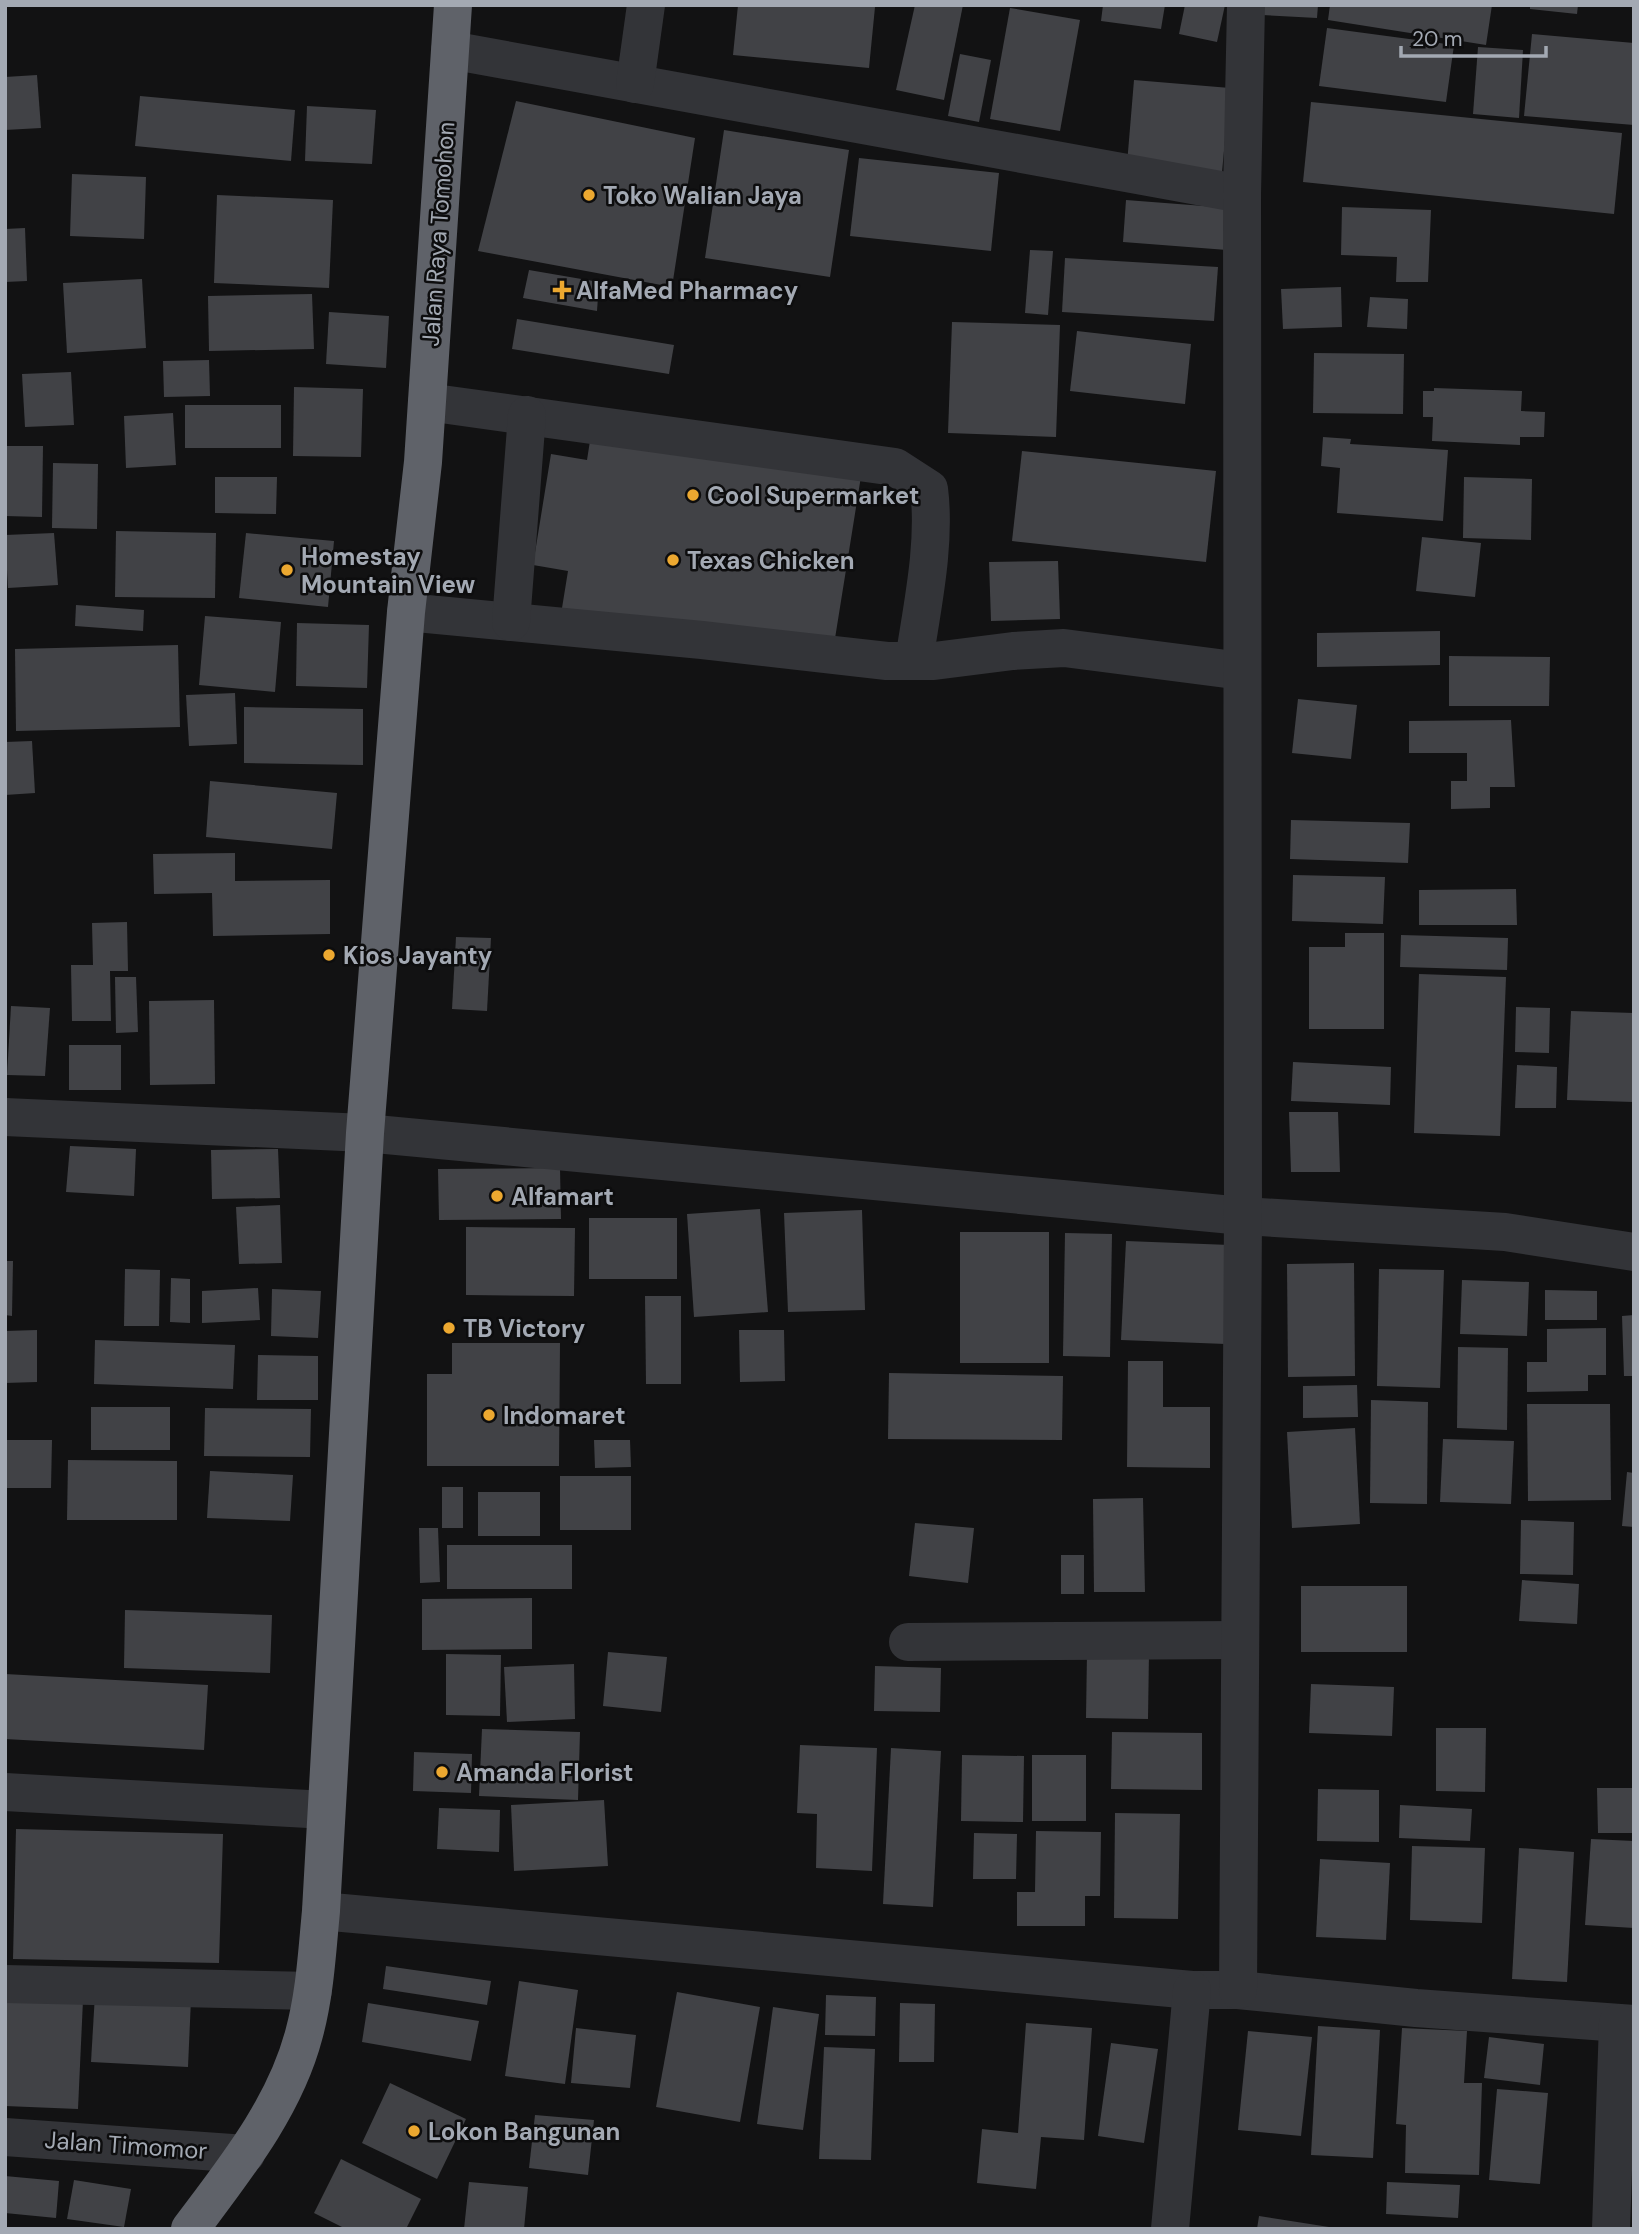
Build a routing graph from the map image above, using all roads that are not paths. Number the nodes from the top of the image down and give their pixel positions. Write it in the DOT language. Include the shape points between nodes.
graph roads {
  1 [pos="453,5"];
  2 [pos="646,5"];
  3 [pos="1246,5"];
  4 [pos="450,50"];
  5 [pos="635,84"];
  6 [pos="1242,194"];
  7 [pos="427,402"];
  8 [pos="527,415"];
  9 [pos="406,612"];
  10 [pos="511,622"];
  11 [pos="914,661"];
  12 [pos="1242,671"];
  13 [pos="5,1117"];
  14 [pos="365,1133"];
  15 [pos="1243,1216"];
  16 [pos="1634,1252"];
  17 [pos="1240,1640"];
  18 [pos="908,1642"];
  19 [pos="5,1792"];
  20 [pos="326,1810"];
  21 [pos="321,1911"];
  22 [pos="5,1984"];
  23 [pos="1192,1990"];
  24 [pos="1238,1990"];
  25 [pos="313,1992"];
  26 [pos="1626,2023"];
  27 [pos="5,2137"];
  28 [pos="246,2154"];
  29 [pos="190,2229"];
  30 [pos="1170,2229"];
  31 [pos="1611,2229"];
  1 -- 4 [label="highway, Jalan Raya Tomohon"];
  2 -- 5 [label="street"];
  3 -- 6 [label="street"];
  4 -- 5 [label="street"];
  4 -- 7 [label="highway, Jalan Raya Tomohon"];
  5 -- 6 [label="street"];
  6 -- 12 [label="street"];
  7 -- 8 [label="street"];
  7 -- 9 [label="highway, Jalan Raya Tomohon"];
  8 -- 10 [label="street"];
  8 -- 11 [label="street" via="895,467 911,476 929,489 931,508"];
  9 -- 10 [label="street"];
  9 -- 14 [label="highway, Jalan Raya Tomohon"];
  10 -- 11 [label="street"];
  11 -- 12 [label="street" via="1064,648"];
  12 -- 15 [label="street"];
  13 -- 14 [label="street"];
  14 -- 15 [label="street"];
  14 -- 20 [label="highway, Jalan Raya Tomohon"];
  15 -- 16 [label="street" via="1505,1233"];
  15 -- 17 [label="street"];
  17 -- 18 [label="street"];
  17 -- 24 [label="street"];
  19 -- 20 [label="street"];
  20 -- 21 [label="highway, Jalan Raya Tomohon"];
  21 -- 23 [label="street"];
  21 -- 25 [label="highway, Jalan Raya Tomohon"];
  22 -- 25 [label="street"];
  23 -- 24 [label="street"];
  23 -- 30 [label="street"];
  24 -- 26 [label="street"];
  25 -- 28 [label="highway, Jalan Raya Tomohon" via="304,2035 280,2095"];
  26 -- 31 [label="street"];
  27 -- 28 [label="street, Jalan Timomor"];
  28 -- 29 [label="highway, Jalan Raya Tomohon"];
}
